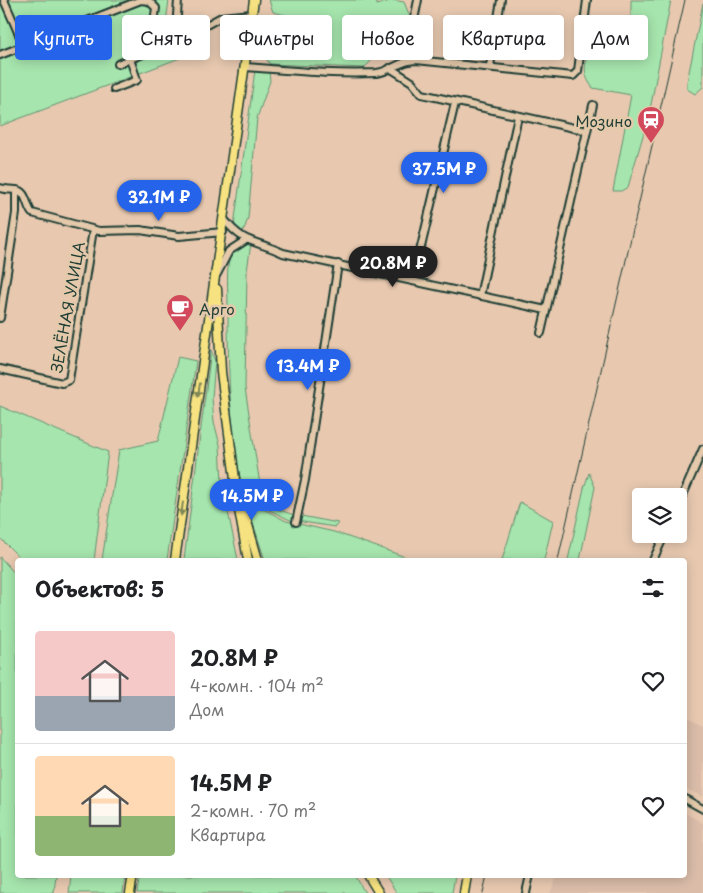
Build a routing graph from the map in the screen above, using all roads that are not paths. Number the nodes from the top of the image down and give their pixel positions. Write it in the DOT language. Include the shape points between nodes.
graph roads {
  1 [pos="4,0"];
  2 [pos="178,0"];
  3 [pos="254,0"];
  4 [pos="418,0"];
  5 [pos="501,0"];
  6 [pos="587,0"];
  7 [pos="130,2"];
  8 [pos="252,14"];
  9 [pos="99,15"];
  10 [pos="155,15"];
  11 [pos="177,15"];
  12 [pos="415,15"];
  13 [pos="210,23"];
  14 [pos="15,25"];
  15 [pos="15,49"];
  16 [pos="0,55"];
  17 [pos="128,60"];
  18 [pos="130,60"];
  19 [pos="406,60"];
  20 [pos="118,64"];
  21 [pos="490,66"];
  22 [pos="245,67"];
  23 [pos="390,68"];
  24 [pos="114,88"];
  25 [pos="455,103"];
  26 [pos="593,105"];
  27 [pos="518,116"];
  28 [pos="587,132"];
  29 [pos="0,188"];
  30 [pos="16,190"];
  31 [pos="224,220"];
  32 [pos="93,230"];
  33 [pos="222,232"];
  34 [pos="246,240"];
  35 [pos="338,264"];
  36 [pos="216,275"];
  37 [pos="413,281"];
  38 [pos="480,296"];
  39 [pos="546,310"];
  40 [pos="0,318"];
  41 [pos="542,333"];
  42 [pos="0,369"];
  43 [pos="703,449"];
  44 [pos="236,486"];
  45 [pos="686,488"];
  46 [pos="296,522"];
  47 [pos="661,543"];
  48 [pos="175,558"];
  49 [pos="248,558"];
  50 [pos="257,558"];
  51 [pos="654,558"];
  52 [pos="687,800"];
  53 [pos="703,809"];
  54 [pos="132,878"];
  55 [pos="370,878"];
  56 [pos="466,878"];
  57 [pos="529,878"];
  58 [pos="130,893"];
  59 [pos="379,893"];
  60 [pos="464,893"];
  61 [pos="526,893"];
  1 -- 14 [label="street"];
  2 -- 11 [label="street"];
  3 -- 8 [label="main road"];
  4 -- 12 [label="street"];
  5 -- 21 [label="street"];
  6 -- 21 [label="street" via="578,71 573,76"];
  7 -- 9 [label="street"];
  7 -- 10 [label="street" via="148,1 156,8"];
  8 -- 13 [label="street" via="221,17"];
  8 -- 22 [label="main road"];
  15 -- 16 [label="street"];
  17 -- 20 [label="street"];
  18 -- 24 [label="street" via="137,80"];
  19 -- 21 [label="street"];
  19 -- 23 [label="street"];
  22 -- 23 [label="street" via="352,73 379,73"];
  22 -- 31 [label="main road"];
  23 -- 25 [label="street" via="412,82 422,94"];
  25 -- 27 [label="street"];
  25 -- 37 [label="street"];
  26 -- 28 [label="street"];
  27 -- 28 [label="street"];
  27 -- 38 [label="street"];
  28 -- 39 [label="street"];
  29 -- 30 [label="street"];
  30 -- 32 [label="street, ЗЕЛЁНАЯ УЛИЦА" via="25,195 32,213"];
  30 -- 40 [label="street" via="16,213"];
  31 -- 33 [label="main road"];
  31 -- 34 [label="street"];
  32 -- 33 [label="street, ЗЕЛЁНАЯ УЛИЦА" via="140,230 179,236"];
  32 -- 42 [label="street, ЗЕЛЁНАЯ УЛИЦА" via="69,380 62,383"];
  33 -- 36 [label="main road"];
  34 -- 35 [label="street" via="283,253"];
  34 -- 36 [label="street" via="229,251"];
  35 -- 37 [label="street"];
  35 -- 46 [label="street"];
  36 -- 44 [label="main road" via="221,372"];
  36 -- 48 [label="main road, one-way"];
  37 -- 38 [label="street"];
  38 -- 39 [label="street"];
  39 -- 41 [label="street"];
  43 -- 45 [label="street"];
  44 -- 49 [label="main road"];
  44 -- 50 [label="main road"];
  47 -- 51 [label="street"];
  52 -- 53 [label="street"];
  54 -- 58 [label="main road"];
  55 -- 59 [label="main road"];
  56 -- 60 [label="main road"];
  57 -- 61 [label="street"];
}
